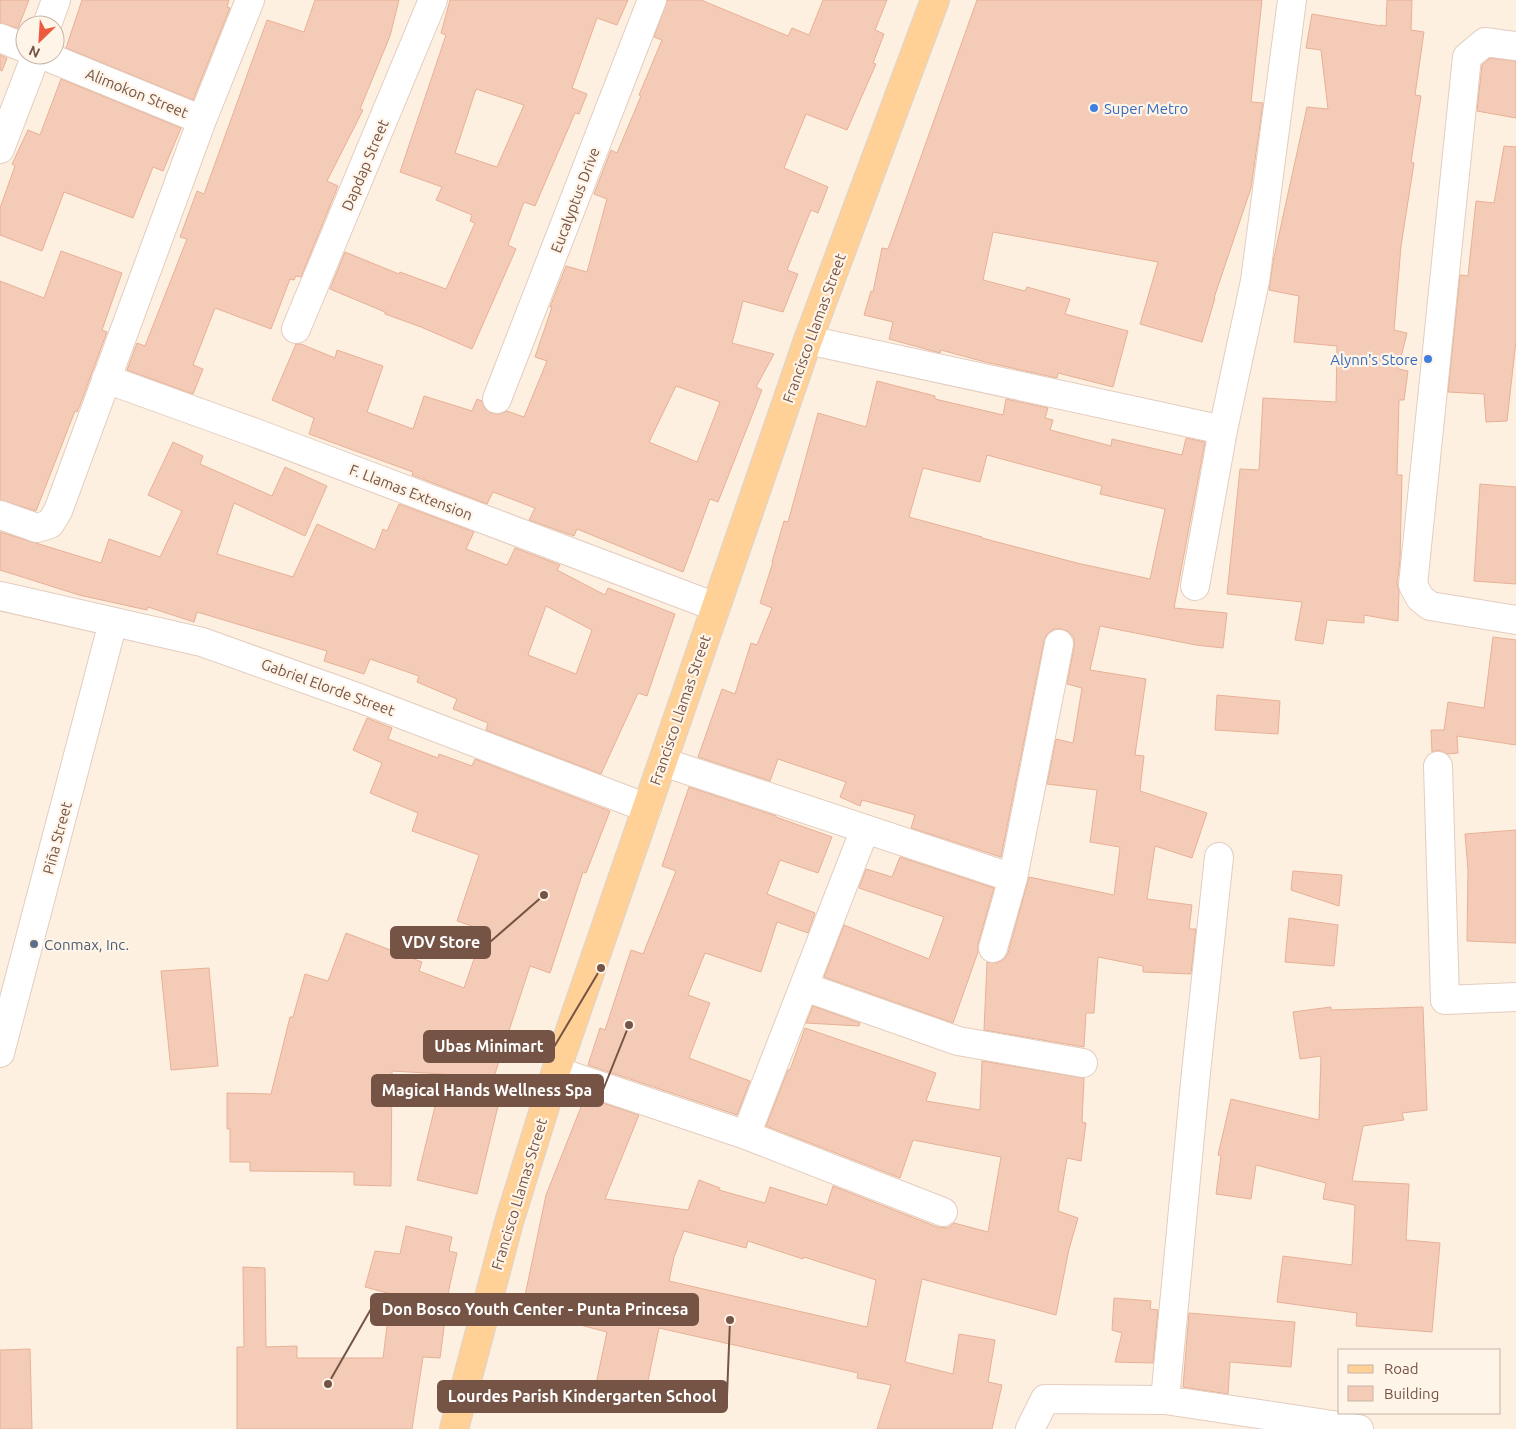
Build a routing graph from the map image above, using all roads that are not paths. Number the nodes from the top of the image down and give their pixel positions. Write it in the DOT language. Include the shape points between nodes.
graph roads {
  1 [pos="56,0"];
  2 [pos="250,0"];
  3 [pos="433,0"];
  4 [pos="652,0"];
  5 [pos="935,0"];
  6 [pos="1292,0"];
  7 [pos="51,15"];
  8 [pos="0,38"];
  9 [pos="15,44"];
  10 [pos="1516,46"];
  11 [pos="65,64"];
  12 [pos="32,65"];
  13 [pos="202,120"];
  14 [pos="0,149"];
  15 [pos="296,329"];
  16 [pos="808,340"];
  17 [pos="106,379"];
  18 [pos="497,399"];
  19 [pos="1223,430"];
  20 [pos="0,515"];
  21 [pos="1195,586"];
  22 [pos="0,596"];
  23 [pos="716,606"];
  24 [pos="1516,620"];
  25 [pos="113,622"];
  26 [pos="1059,644"];
  27 [pos="663,762"];
  28 [pos="1438,766"];
  29 [pos="647,808"];
  30 [pos="865,829"];
  31 [pos="1219,857"];
  32 [pos="1013,878"];
  33 [pos="993,948"];
  34 [pos="805,987"];
  35 [pos="1516,997"];
  36 [pos="0,1053"];
  37 [pos="1082,1063"];
  38 [pos="556,1071"];
  39 [pos="746,1135"];
  40 [pos="943,1212"];
  41 [pos="1165,1400"];
  42 [pos="454,1429"];
  43 [pos="1030,1429"];
  44 [pos="1359,1429"];
  1 -- 7 [label="street"];
  2 -- 13 [label="street"];
  3 -- 15 [label="street, Dapdap Street"];
  4 -- 18 [label="street, Eucalyptus Drive"];
  5 -- 16 [label="main road, Francisco Llamas Street"];
  6 -- 19 [label="street" via="1254,281"];
  8 -- 9 [label="street"];
  10 -- 24 [label="street" via="1485,42 1467,57 1413,585 1420,598 1430,606"];
  11 -- 13 [label="street, Alimokon Street"];
  12 -- 14 [label="street"];
  13 -- 17 [label="street"];
  16 -- 19 [label="street"];
  16 -- 23 [label="main road, Francisco Llamas Street"];
  17 -- 20 [label="street" via="58,511 50,524 37,528"];
  17 -- 23 [label="street, F. Llamas Extension"];
  19 -- 21 [label="street"];
  22 -- 25 [label="street, Gabriel Elorde Street"];
  23 -- 27 [label="main road, Francisco Llamas Street"];
  25 -- 29 [label="street, Gabriel Elorde Street" via="202,642"];
  25 -- 36 [label="street, Piña Street"];
  26 -- 32 [label="street"];
  27 -- 29 [label="main road, Francisco Llamas Street"];
  27 -- 30 [label="street"];
  28 -- 35 [label="street" via="1444,1000"];
  29 -- 38 [label="main road, Francisco Llamas Street"];
  30 -- 32 [label="street"];
  30 -- 34 [label="street"];
  31 -- 41 [label="street"];
  32 -- 33 [label="street"];
  34 -- 37 [label="street" via="958,1041"];
  34 -- 39 [label="street"];
  38 -- 39 [label="street"];
  38 -- 42 [label="main road, Francisco Llamas Street" via="509,1222"];
  39 -- 40 [label="street"];
  41 -- 43 [label="street" via="1045,1399"];
  41 -- 44 [label="street"];
}
